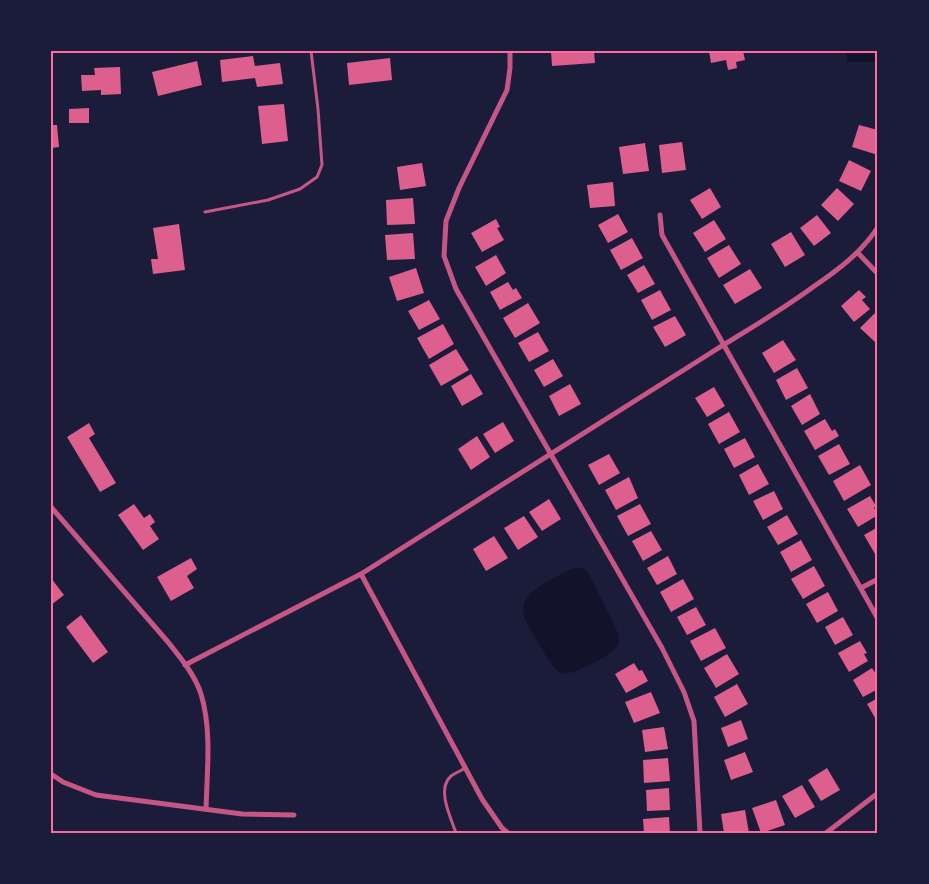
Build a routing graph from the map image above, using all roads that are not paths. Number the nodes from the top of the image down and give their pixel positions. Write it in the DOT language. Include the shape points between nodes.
graph roads {
  1 [pos="311,51"];
  2 [pos="510,51"];
  3 [pos="205,212"];
  4 [pos="660,215"];
  5 [pos="878,227"];
  6 [pos="858,253"];
  7 [pos="878,274"];
  8 [pos="724,345"];
  9 [pos="550,455"];
  10 [pos="51,507"];
  11 [pos="361,574"];
  12 [pos="878,579"];
  13 [pos="861,588"];
  14 [pos="878,619"];
  15 [pos="186,665"];
  16 [pos="465,768"];
  17 [pos="51,774"];
  18 [pos="878,793"];
  19 [pos="206,808"];
  20 [pos="294,815"];
  21 [pos="456,833"];
  22 [pos="508,833"];
  23 [pos="700,833"];
  24 [pos="826,833"];
  1 -- 3 [label="lane" via="322,165 317,178 300,189 268,200"];
  2 -- 9 [label="street" via="508,90 446,221 444,256 456,289"];
  4 -- 8 [label="street" via="662,235"];
  5 -- 6 [label="street"];
  6 -- 7 [label="street"];
  6 -- 8 [label="street" via="786,307"];
  8 -- 9 [label="street"];
  8 -- 13 [label="street"];
  9 -- 11 [label="street"];
  9 -- 23 [label="street" via="662,648 684,692 694,721"];
  10 -- 15 [label="street"];
  11 -- 15 [label="street"];
  11 -- 16 [label="street"];
  12 -- 13 [label="street"];
  13 -- 14 [label="street"];
  15 -- 19 [label="street" via="200,693 208,731"];
  16 -- 21 [label="lane" via="450,777 445,785 445,798"];
  16 -- 22 [label="street" via="482,799"];
  17 -- 19 [label="street" via="96,795"];
  18 -- 24 [label="street"];
  19 -- 20 [label="street" via="242,814"];
}
